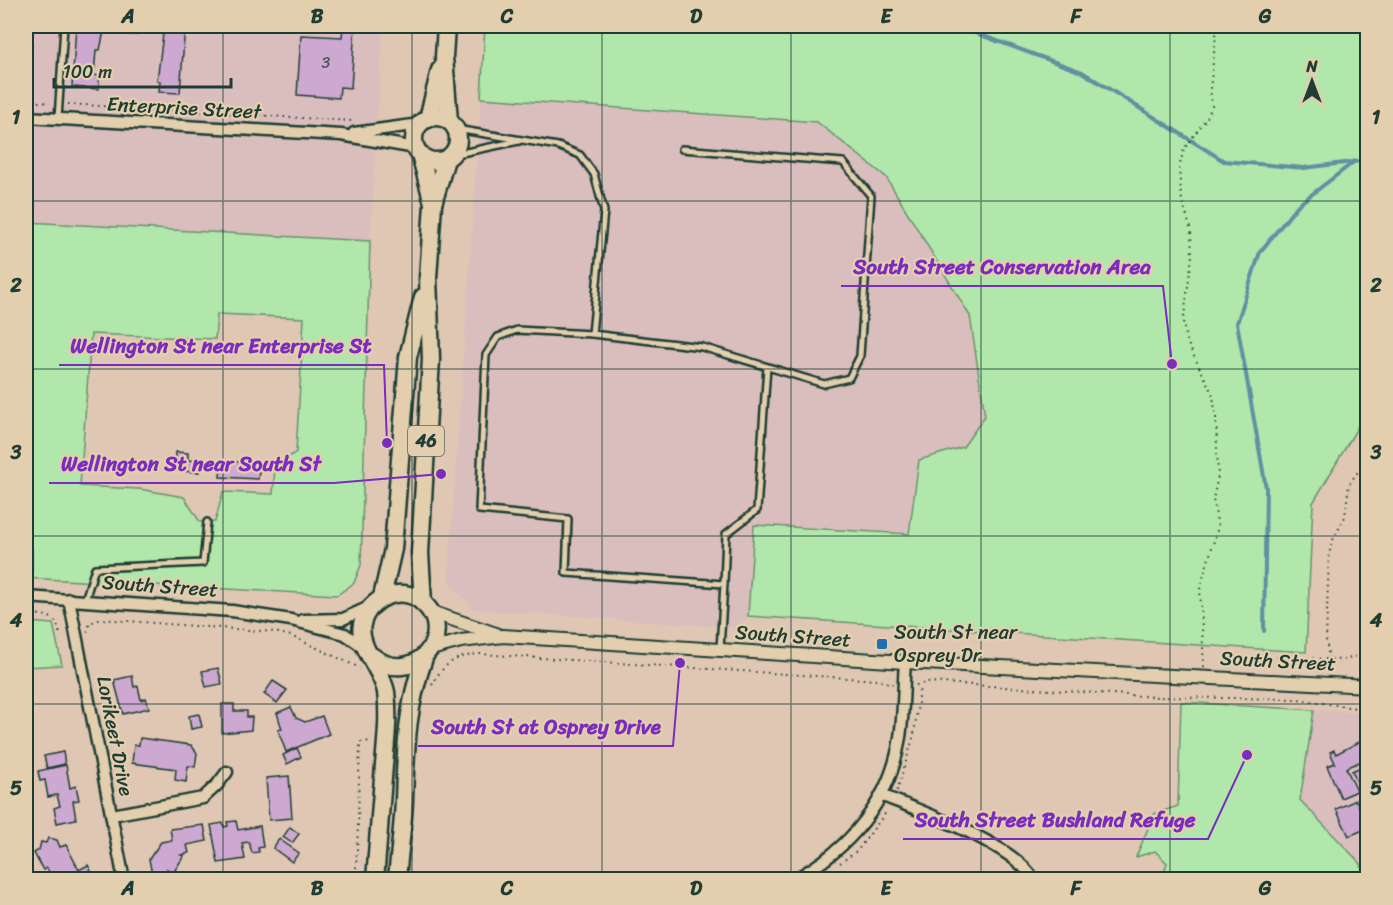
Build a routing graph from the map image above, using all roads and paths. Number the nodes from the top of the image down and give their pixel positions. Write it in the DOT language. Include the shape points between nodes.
graph roads {
  1 [pos="63,26"];
  2 [pos="446,26"];
  3 [pos="1217,26"];
  4 [pos="444,57"];
  5 [pos="26,101"];
  6 [pos="59,104"];
  7 [pos="26,117"];
  8 [pos="58,119"];
  9 [pos="352,121"];
  10 [pos="424,122"];
  11 [pos="452,125"];
  12 [pos="341,135"];
  13 [pos="524,140"];
  14 [pos="682,149"];
  15 [pos="418,151"];
  16 [pos="449,157"];
  17 [pos="433,204"];
  18 [pos="428,278"];
  19 [pos="592,334"];
  20 [pos="767,367"];
  21 [pos="1368,458"];
  22 [pos="207,522"];
  23 [pos="724,584"];
  24 [pos="26,597"];
  25 [pos="69,599"];
  26 [pos="85,600"];
  27 [pos="376,602"];
  28 [pos="427,607"];
  29 [pos="26,614"];
  30 [pos="291,620"];
  31 [pos="76,632"];
  32 [pos="503,636"];
  33 [pos="720,651"];
  34 [pos="369,653"];
  35 [pos="427,653"];
  36 [pos="1277,657"];
  37 [pos="1368,657"];
  38 [pos="1329,659"];
  39 [pos="905,662"];
  40 [pos="366,673"];
  41 [pos="1204,677"];
  42 [pos="893,684"];
  43 [pos="916,685"];
  44 [pos="1368,686"];
  45 [pos="431,687"];
  46 [pos="1368,710"];
  47 [pos="373,731"];
  48 [pos="227,772"];
  49 [pos="881,795"];
  50 [pos="112,815"];
  51 [pos="124,879"];
  52 [pos="355,879"];
  53 [pos="375,879"];
  54 [pos="397,879"];
  55 [pos="793,879"];
  56 [pos="1034,879"];
  1 -- 6 [label="lane"];
  2 -- 4 [label="main road, 46"];
  3 -- 41 [label="path" via="1210,89 1212,106 1184,149 1179,168 1192,256 1183,324 1188,344 1213,395 1216,418 1218,476 1213,499 1218,527 1200,589"];
  4 -- 10 [label="main road, 46"];
  4 -- 11 [label="main road, 46"];
  5 -- 6 [label="path"];
  6 -- 8 [label="lane"];
  6 -- 9 [label="path"];
  7 -- 8 [label="street, Enterprise Street"];
  8 -- 12 [label="street, Enterprise Street"];
  10 -- 11 [label="main road" via="435,117"];
  10 -- 12 [label="street, Enterprise Street"];
  10 -- 15 [label="main road, 46" via="415,136"];
  11 -- 13 [label="lane"];
  11 -- 16 [label="main road, 46" via="458,142"];
  12 -- 15 [label="street, Enterprise Street"];
  13 -- 16 [label="lane"];
  13 -- 19 [label="lane" via="558,146 579,155 594,174 604,211"];
  14 -- 20 [label="lane" via="843,162 871,196 860,356 849,378 824,384"];
  15 -- 16 [label="main road" via="432,161"];
  15 -- 17 [label="main road, 46"];
  16 -- 17 [label="main road, 46"];
  17 -- 18 [label="main road, 46"];
  18 -- 27 [label="main road, 46" via="408,357 393,549"];
  18 -- 28 [label="main road, 46" via="431,359 420,553"];
  19 -- 20 [label="lane" via="702,347"];
  19 -- 23 [label="lane" via="517,330 498,337 486,356 479,510 568,519 566,573"];
  20 -- 23 [label="lane" via="757,510 726,534"];
  21 -- 38 [label="path" via="1349,484 1345,517 1329,555"];
  22 -- 26 [label="lane" via="203,563 95,568"];
  23 -- 33 [label="lane"];
  24 -- 25 [label="street, South Street"];
  25 -- 26 [label="street, South Street"];
  25 -- 31 [label="street, Lorikeet Drive"];
  26 -- 30 [label="street, South Street" via="232,611"];
  27 -- 28 [label="main road" via="404,594"];
  27 -- 30 [label="street, South Street" via="343,619"];
  27 -- 34 [label="main road, 46" via="362,624 362,637"];
  28 -- 32 [label="street, South Street"];
  28 -- 35 [label="main road, 46" via="435,624 435,637"];
  29 -- 31 [label="path" via="50,616 59,632"];
  30 -- 34 [label="street, South Street" via="345,634"];
  31 -- 40 [label="path" via="87,633 90,623 101,619 275,632"];
  31 -- 50 [label="street, Lorikeet Drive"];
  32 -- 33 [label="street, South Street"];
  32 -- 35 [label="street, South Street" via="461,641"];
  33 -- 39 [label="street, South Street"];
  34 -- 35 [label="main road" via="400,668"];
  34 -- 53 [label="main road, 46" via="386,690 387,724"];
  35 -- 54 [label="main road, 46" via="412,692 406,723"];
  36 -- 38 [label="path"];
  37 -- 38 [label="path"];
  39 -- 41 [label="street, South Street"];
  39 -- 49 [label="street" via="900,736 894,766"];
  41 -- 44 [label="street, South Street"];
  42 -- 45 [label="path" via="480,654 451,660 440,669"];
  43 -- 46 [label="path" via="928,682 1158,697 1297,699"];
  47 -- 52 [label="path" via="372,741 361,742 360,746"];
  48 -- 50 [label="street" via="203,798"];
  49 -- 55 [label="street" via="846,842 821,865"];
  49 -- 56 [label="street" via="1002,849 1028,868"];
  50 -- 51 [label="street, Lorikeet Drive"];
}
